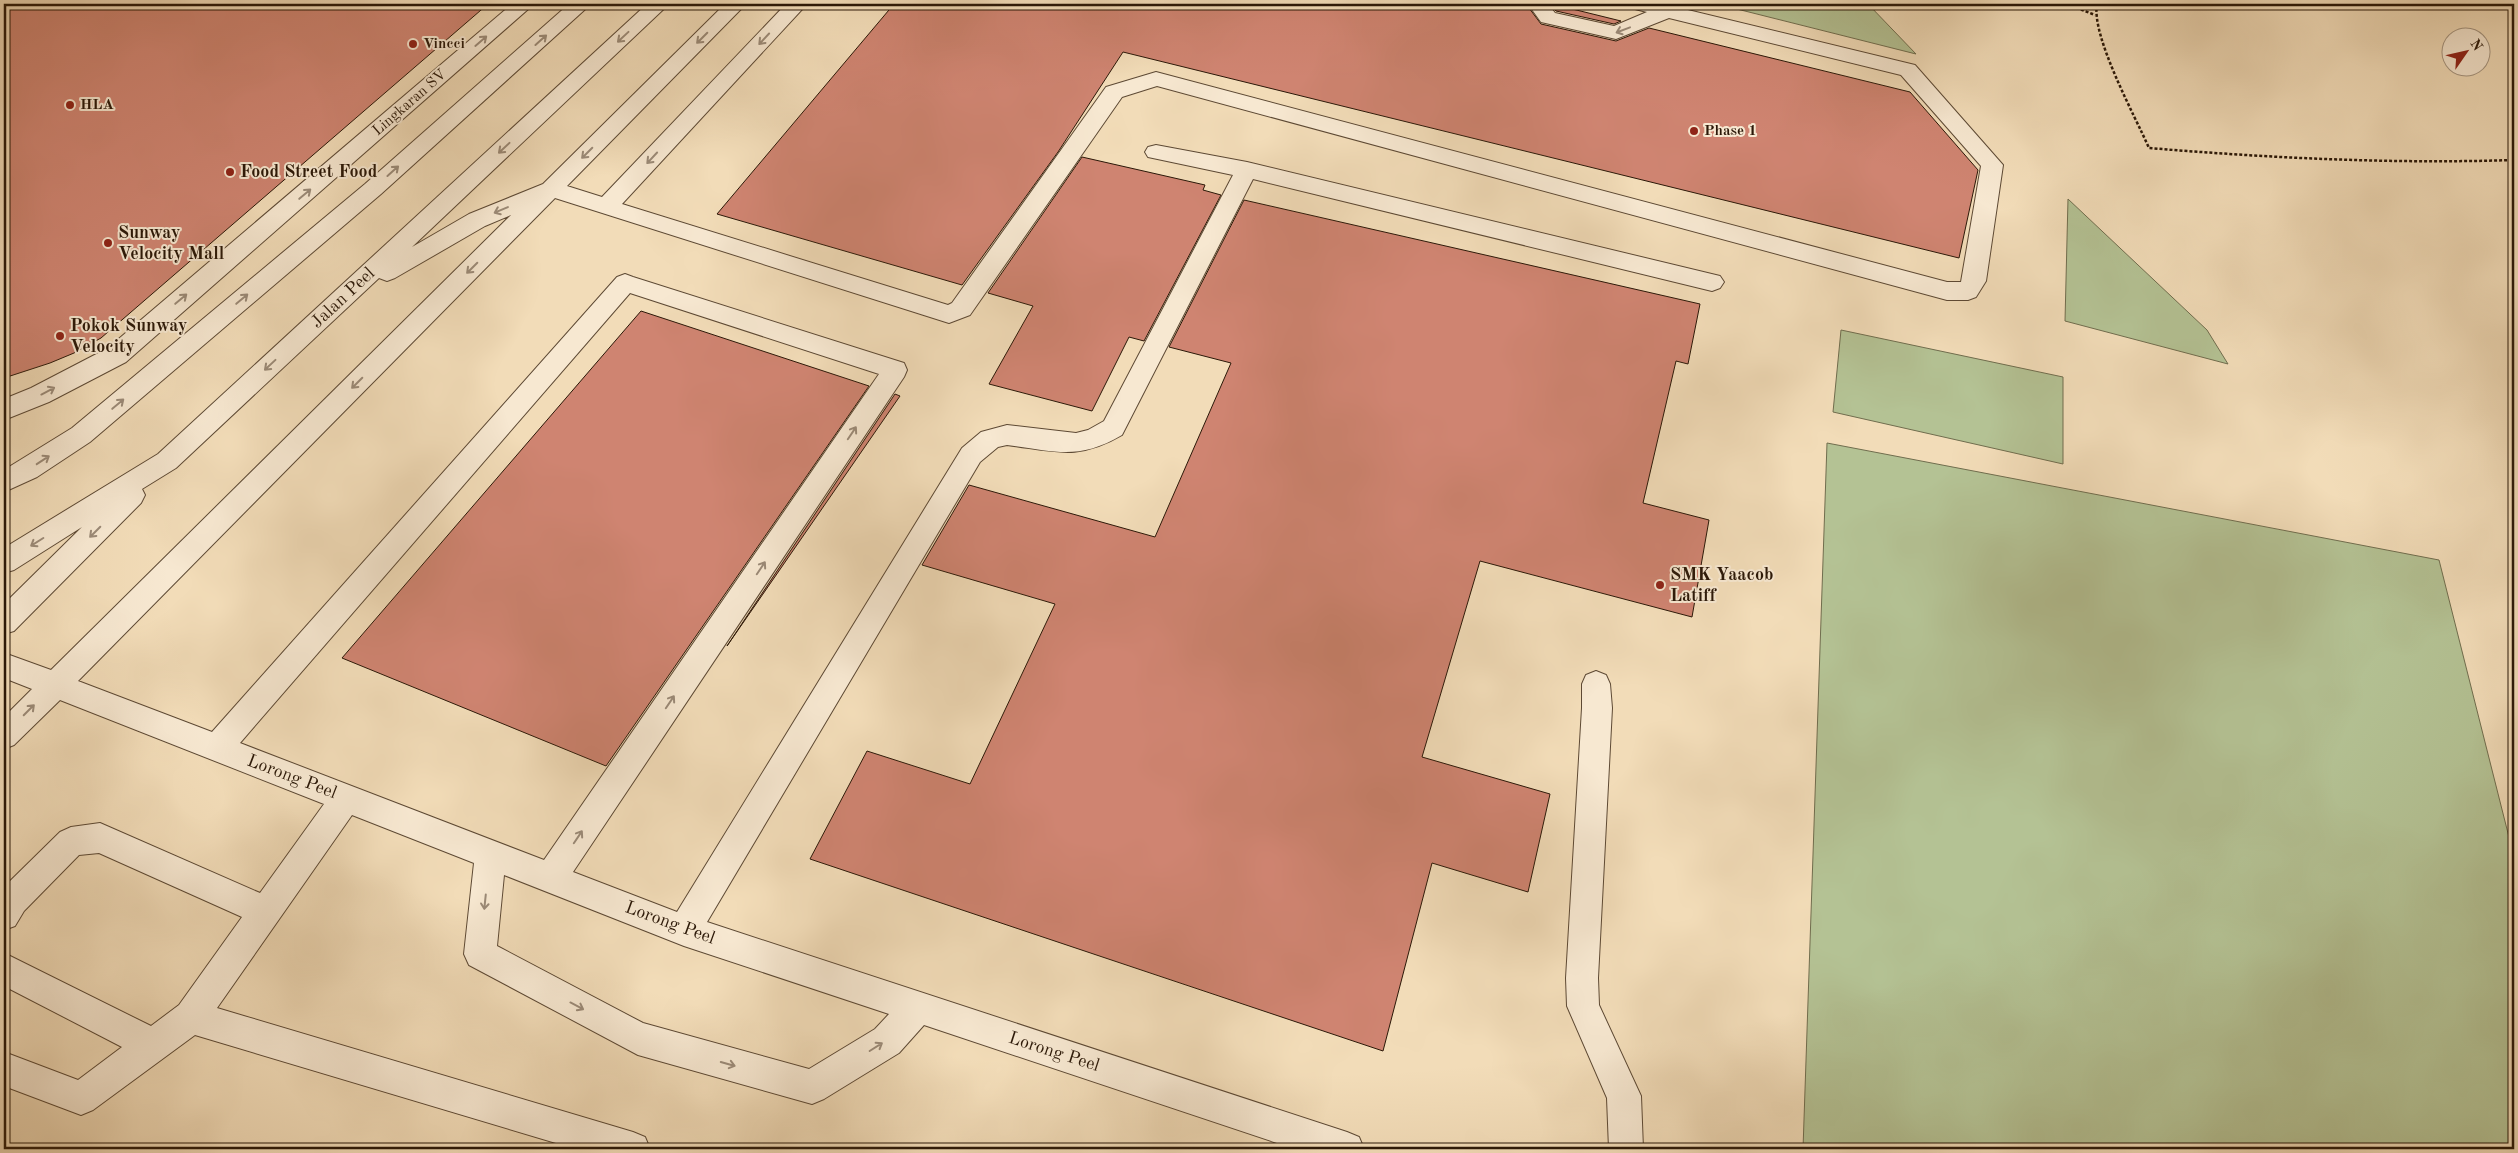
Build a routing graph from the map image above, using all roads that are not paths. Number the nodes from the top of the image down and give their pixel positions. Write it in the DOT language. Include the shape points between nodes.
graph roads {
  1 [pos="524,4"];
  2 [pos="581,4"];
  3 [pos="659,4"];
  4 [pos="736,4"];
  5 [pos="797,4"];
  6 [pos="1538,4"];
  7 [pos="1638,4"];
  8 [pos="1668,11"];
  9 [pos="364,143"];
  10 [pos="1156,152"];
  11 [pos="1247,170"];
  12 [pos="373,189"];
  13 [pos="551,189"];
  14 [pos="606,207"];
  15 [pos="1712,282"];
  16 [pos="299,338"];
  17 [pos="4,410"];
  18 [pos="167,460"];
  19 [pos="4,482"];
  20 [pos="4,562"];
  21 [pos="4,622"];
  22 [pos="4,665"];
  23 [pos="55,684"];
  24 [pos="1596,684"];
  25 [pos="4,736"];
  26 [pos="218,748"];
  27 [pos="346,798"];
  28 [pos="490,854"];
  29 [pos="551,877"];
  30 [pos="266,912"];
  31 [pos="4,915"];
  32 [pos="684,930"];
  33 [pos="4,969"];
  34 [pos="918,1006"];
  35 [pos="191,1017"];
  36 [pos="153,1045"];
  37 [pos="4,1069"];
  38 [pos="631,1149"];
  39 [pos="1347,1149"];
  40 [pos="1626,1149"];
  9 -- 1 [label="street, Lingkaran SV, one-way"];
  12 -- 2 [label="street, one-way"];
  3 -- 16 [label="street, Jalan Peel, one-way"];
  4 -- 13 [label="street, one-way"];
  5 -- 14 [label="street, one-way"];
  8 -- 6 [label="street, one-way" via="1616,33 1548,18"];
  7 -- 8 [label="street"];
  8 -- 14 [label="street" via="1908,70 1992,165 1974,281 1968,291 1947,292 1156,79 1114,92 961,309 948,314"];
  9 -- 12 [label="street, Lingkaran SV"];
  17 -- 9 [label="street, Lingkaran SV, one-way" via="40,395 117,354"];
  10 -- 11 [label="street"];
  11 -- 15 [label="street"];
  11 -- 32 [label="street" via="1113,428 1094,439 1076,443 1007,434 990,438 971,455"];
  19 -- 12 [label="street, one-way" via="81,435"];
  13 -- 14 [label="street"];
  13 -- 16 [label="street, one-way" via="477,220 392,269"];
  13 -- 23 [label="street, one-way"];
  16 -- 18 [label="street, Jalan Peel, one-way"];
  18 -- 20 [label="street, Jalan Peel, one-way"];
  18 -- 21 [label="street, one-way"];
  22 -- 23 [label="street, Lorong Peel"];
  25 -- 23 [label="street, one-way"];
  23 -- 26 [label="street, Lorong Peel"];
  24 -- 40 [label="street" via="1583,1006 1624,1096"];
  26 -- 27 [label="street, Lorong Peel"];
  29 -- 26 [label="street, one-way" via="896,370 625,283"];
  27 -- 28 [label="street, Lorong Peel"];
  27 -- 30 [label="street"];
  28 -- 29 [label="street, Lorong Peel"];
  28 -- 34 [label="street, one-way" via="480,954 638,1038 812,1087 887,1041"];
  29 -- 32 [label="street, Lorong Peel"];
  30 -- 31 [label="street" via="100,838 71,842 13,900"];
  30 -- 35 [label="street"];
  32 -- 34 [label="street, Lorong Peel"];
  33 -- 36 [label="street"];
  34 -- 39 [label="street, Lorong Peel"];
  35 -- 36 [label="street"];
  35 -- 38 [label="street"];
  36 -- 37 [label="street" via="81,1098"];
}
